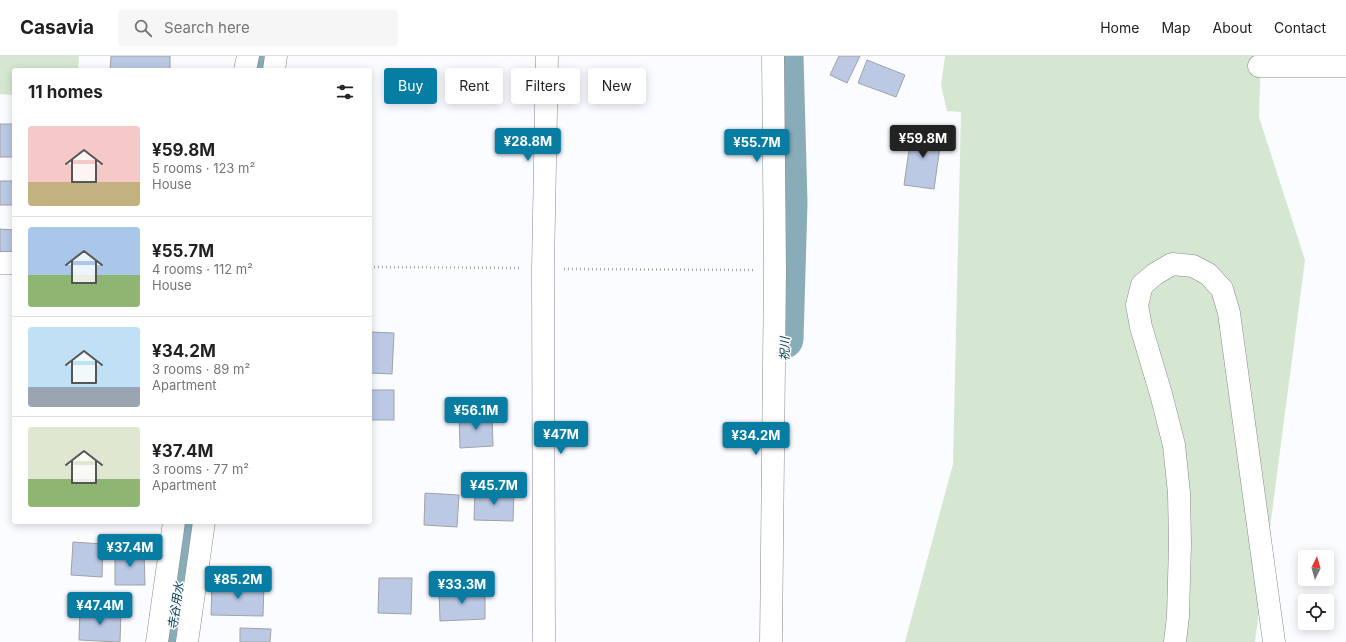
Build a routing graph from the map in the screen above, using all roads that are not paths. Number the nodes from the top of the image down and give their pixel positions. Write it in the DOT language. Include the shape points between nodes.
graph roads {
  1 [pos="248,56"];
  2 [pos="276,56"];
  3 [pos="547,56"];
  4 [pos="773,56"];
  5 [pos="1259,66"];
  6 [pos="1346,66"];
  7 [pos="245,68"];
  8 [pos="274,68"];
  9 [pos="0,263"];
  10 [pos="12,263"];
  11 [pos="174,524"];
  12 [pos="204,524"];
  13 [pos="157,642"];
  14 [pos="187,642"];
  15 [pos="544,642"];
  16 [pos="771,642"];
  17 [pos="1175,642"];
  18 [pos="1274,642"];
  1 -- 7 [label="street"];
  2 -- 8 [label="street"];
  3 -- 15 [label="street" via="543,269"];
  4 -- 16 [label="street" via="775,270"];
  5 -- 6 [label="street"];
  9 -- 10 [label="street"];
  11 -- 13 [label="street"];
  12 -- 14 [label="street"];
  17 -- 18 [label="street" via="1180,544 1179,493 1174,445 1137,305 1142,285 1172,264 1193,266 1208,274 1222,289 1229,313"];
}
